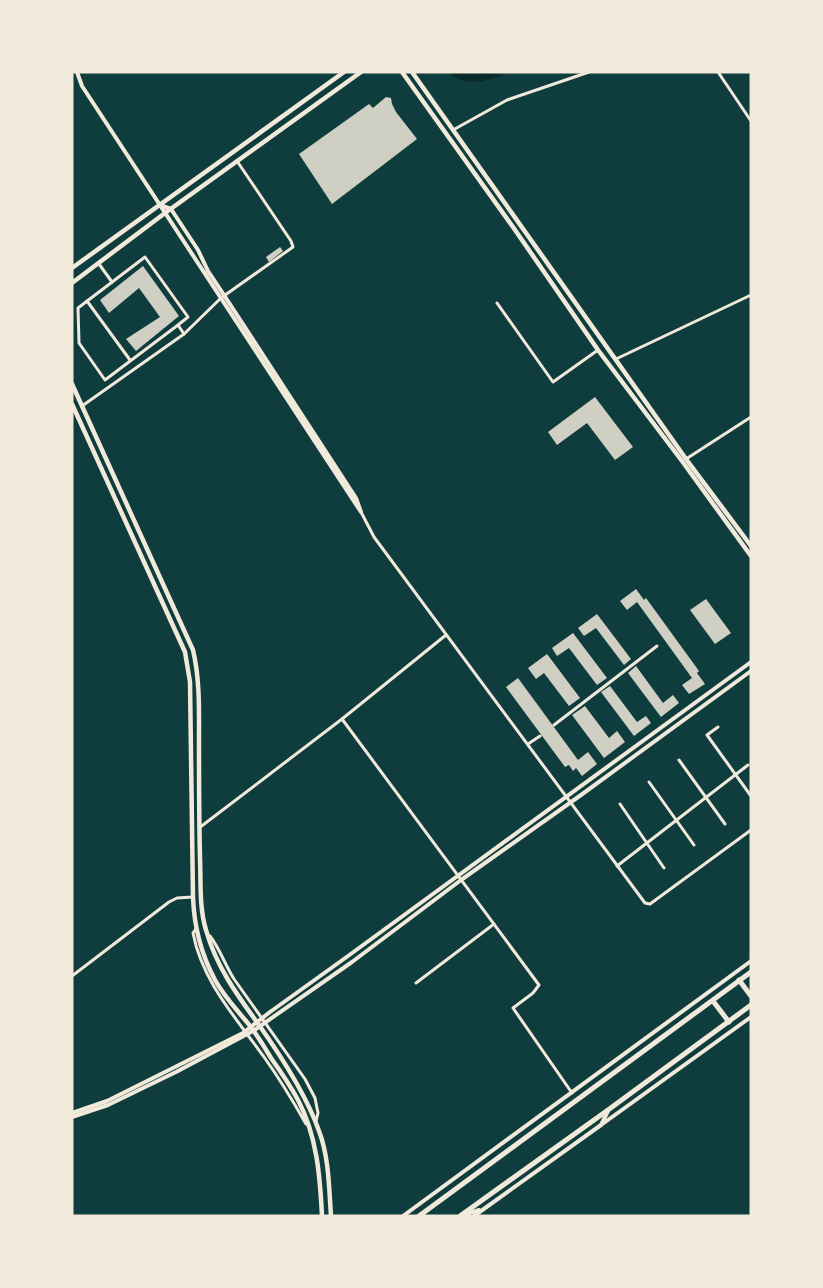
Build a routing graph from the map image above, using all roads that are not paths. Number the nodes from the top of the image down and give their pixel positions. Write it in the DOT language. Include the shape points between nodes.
graph roads {
  1 [pos="78,72"];
  2 [pos="344,72"];
  3 [pos="361,72"];
  4 [pos="402,72"];
  5 [pos="412,72"];
  6 [pos="589,72"];
  7 [pos="718,72"];
  8 [pos="751,121"];
  9 [pos="453,130"];
  10 [pos="237,161"];
  11 [pos="160,205"];
  12 [pos="171,209"];
  13 [pos="165,213"];
  14 [pos="98,263"];
  15 [pos="72,268"];
  16 [pos="112,282"];
  17 [pos="72,283"];
  18 [pos="751,295"];
  19 [pos="222,296"];
  20 [pos="87,301"];
  21 [pos="497,303"];
  22 [pos="178,325"];
  23 [pos="184,334"];
  24 [pos="598,350"];
  25 [pos="616,359"];
  26 [pos="130,361"];
  27 [pos="72,384"];
  28 [pos="72,404"];
  29 [pos="82,406"];
  30 [pos="751,417"];
  31 [pos="686,459"];
  32 [pos="361,513"];
  33 [pos="751,546"];
  34 [pos="751,556"];
  35 [pos="446,634"];
  36 [pos="657,646"];
  37 [pos="751,662"];
  38 [pos="751,671"];
  39 [pos="342,719"];
  40 [pos="554,725"];
  41 [pos="718,726"];
  42 [pos="540,736"];
  43 [pos="528,744"];
  44 [pos="679,760"];
  45 [pos="748,765"];
  46 [pos="735,775"];
  47 [pos="649,782"];
  48 [pos="751,796"];
  49 [pos="566,797"];
  50 [pos="706,797"];
  51 [pos="569,802"];
  52 [pos="620,804"];
  53 [pos="676,820"];
  54 [pos="725,824"];
  55 [pos="199,828"];
  56 [pos="751,831"];
  57 [pos="647,843"];
  58 [pos="694,845"];
  59 [pos="617,866"];
  60 [pos="664,868"];
  61 [pos="458,875"];
  62 [pos="461,880"];
  63 [pos="192,897"];
  64 [pos="494,924"];
  65 [pos="751,962"];
  66 [pos="751,972"];
  67 [pos="72,976"];
  68 [pos="211,977"];
  69 [pos="739,980"];
  70 [pos="416,983"];
  71 [pos="214,987"];
  72 [pos="220,989"];
  73 [pos="751,996"];
  74 [pos="713,1001"];
  75 [pos="751,1005"];
  76 [pos="751,1017"];
  77 [pos="260,1022"];
  78 [pos="729,1022"];
  79 [pos="252,1029"];
  80 [pos="246,1032"];
  81 [pos="572,1093"];
  82 [pos="608,1110"];
  83 [pos="72,1115"];
  84 [pos="316,1121"];
  85 [pos="601,1125"];
  86 [pos="310,1130"];
  87 [pos="485,1208"];
  88 [pos="322,1216"];
  89 [pos="331,1216"];
  90 [pos="403,1216"];
  91 [pos="419,1216"];
  92 [pos="461,1216"];
  93 [pos="474,1216"];
  1 -- 11 [label="street" via="82,86"];
  2 -- 11 [label="main road"];
  3 -- 10 [label="main road"];
  4 -- 24 [label="main road"];
  5 -- 9 [label="main road"];
  6 -- 9 [label="street" via="507,100"];
  7 -- 8 [label="street"];
  9 -- 25 [label="main road"];
  10 -- 12 [label="main road"];
  10 -- 19 [label="street" via="293,248"];
  11 -- 12 [label="street"];
  11 -- 13 [label="street"];
  11 -- 15 [label="main road"];
  12 -- 13 [label="main road"];
  12 -- 19 [label="street"];
  13 -- 14 [label="main road"];
  13 -- 19 [label="street"];
  14 -- 16 [label="street"];
  14 -- 17 [label="main road"];
  16 -- 20 [label="street"];
  16 -- 22 [label="street" via="145,257 188,317"];
  18 -- 25 [label="street"];
  19 -- 23 [label="street"];
  19 -- 32 [label="street"];
  20 -- 26 [label="street"];
  20 -- 26 [label="street" via="78,308 79,343 105,380"];
  21 -- 24 [label="street" via="553,382"];
  22 -- 23 [label="street"];
  22 -- 26 [label="street"];
  23 -- 29 [label="street"];
  24 -- 34 [label="main road"];
  25 -- 31 [label="main road"];
  27 -- 29 [label="main road"];
  28 -- 63 [label="main road" via="185,652 190,682"];
  29 -- 55 [label="main road" via="193,650 198,681"];
  30 -- 31 [label="street"];
  31 -- 33 [label="main road"];
  32 -- 35 [label="street" via="374,537"];
  35 -- 39 [label="street"];
  35 -- 43 [label="street"];
  36 -- 40 [label="street"];
  37 -- 49 [label="street"];
  38 -- 51 [label="street"];
  39 -- 55 [label="street"];
  39 -- 61 [label="street"];
  41 -- 46 [label="street" via="707,735"];
  42 -- 43 [label="street"];
  43 -- 49 [label="street"];
  44 -- 50 [label="street"];
  45 -- 46 [label="street"];
  46 -- 48 [label="street"];
  46 -- 50 [label="street"];
  47 -- 53 [label="street"];
  49 -- 51 [label="street"];
  49 -- 61 [label="street"];
  50 -- 53 [label="street"];
  50 -- 54 [label="street"];
  51 -- 59 [label="street"];
  51 -- 62 [label="street"];
  52 -- 57 [label="street"];
  53 -- 57 [label="street"];
  53 -- 58 [label="street"];
  55 -- 77 [label="main road" via="206,932 224,974"];
  56 -- 59 [label="street" via="650,904 645,903"];
  57 -- 59 [label="street"];
  57 -- 60 [label="street"];
  61 -- 62 [label="street"];
  61 -- 77 [label="street"];
  62 -- 64 [label="street"];
  62 -- 77 [label="street" via="352,962"];
  63 -- 67 [label="street" via="169,902"];
  63 -- 68 [label="main road" via="196,929"];
  64 -- 70 [label="street"];
  64 -- 81 [label="street" via="539,985 513,1008"];
  65 -- 81 [label="street"];
  66 -- 69 [label="highway"];
  68 -- 71 [label="street"];
  68 -- 72 [label="main road"];
  69 -- 73 [label="highway"];
  69 -- 74 [label="highway"];
  71 -- 72 [label="main road"];
  71 -- 80 [label="street"];
  72 -- 79 [label="main road"];
  74 -- 78 [label="highway"];
  74 -- 91 [label="highway"];
  75 -- 78 [label="highway"];
  76 -- 85 [label="street"];
  77 -- 79 [label="street"];
  77 -- 84 [label="main road"];
  77 -- 84 [label="street" via="315,1098"];
  78 -- 82 [label="highway"];
  79 -- 80 [label="street"];
  79 -- 86 [label="main road" via="300,1102"];
  80 -- 83 [label="street" via="108,1105"];
  80 -- 86 [label="street"];
  81 -- 90 [label="street"];
  82 -- 85 [label="street"];
  82 -- 92 [label="highway"];
  84 -- 89 [label="main road" via="326,1158"];
  85 -- 87 [label="street"];
  86 -- 88 [label="main road"];
  87 -- 92 [label="street"];
  87 -- 93 [label="street"];
}
